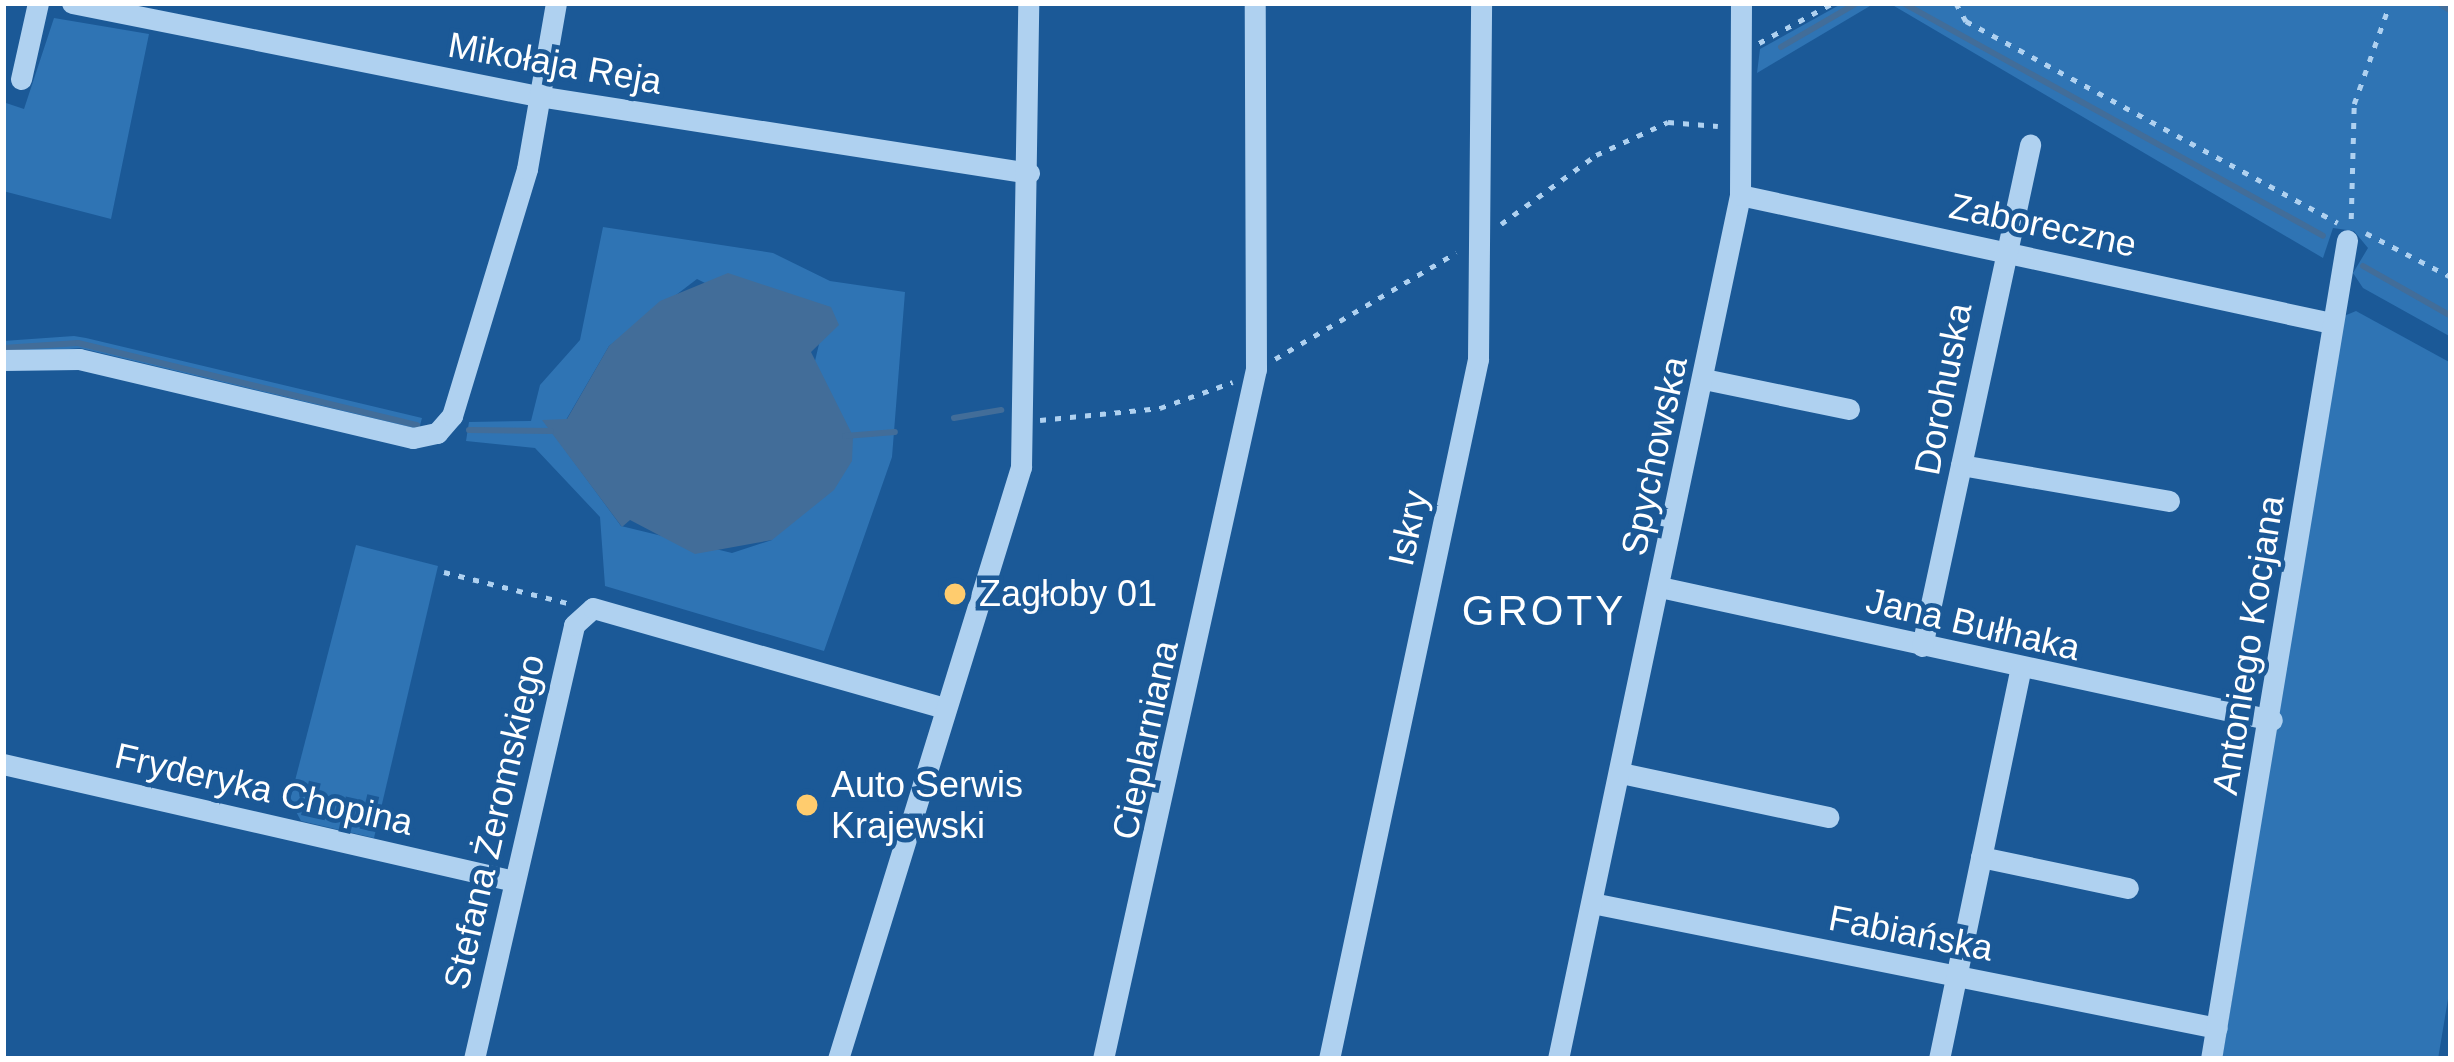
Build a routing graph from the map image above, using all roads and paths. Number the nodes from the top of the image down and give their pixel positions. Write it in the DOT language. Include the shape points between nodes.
graph roads {
  1 [pos="38,3"];
  2 [pos="72,3"];
  3 [pos="556,3"];
  4 [pos="1028,3"];
  5 [pos="1255,3"];
  6 [pos="1481,3"];
  7 [pos="1741,3"];
  8 [pos="1833,3"];
  9 [pos="1956,3"];
  10 [pos="2390,3"];
  11 [pos="1744,51"];
  12 [pos="21,79"];
  13 [pos="538,96"];
  14 [pos="1744,128"];
  15 [pos="2030,145"];
  16 [pos="1029,173"];
  17 [pos="1740,195"];
  18 [pos="2348,234"];
  19 [pos="1482,237"];
  20 [pos="2004,251"];
  21 [pos="2451,277"];
  22 [pos="2331,323"];
  23 [pos="3,360"];
  24 [pos="1256,369"];
  25 [pos="1704,379"];
  26 [pos="1849,410"];
  27 [pos="1028,421"];
  28 [pos="1961,465"];
  29 [pos="2169,501"];
  30 [pos="444,572"];
  31 [pos="1660,587"];
  32 [pos="589,611"];
  33 [pos="1922,646"];
  34 [pos="2020,670"];
  35 [pos="944,708"];
  36 [pos="2272,720"];
  37 [pos="3,764"];
  38 [pos="1621,773"];
  39 [pos="1828,817"];
  40 [pos="1981,857"];
  41 [pos="510,880"];
  42 [pos="2128,888"];
  43 [pos="1592,903"];
  44 [pos="1956,975"];
  45 [pos="2217,1028"];
  46 [pos="474,1059"];
  47 [pos="838,1059"];
  48 [pos="1103,1059"];
  49 [pos="1329,1059"];
  50 [pos="1558,1059"];
  51 [pos="1939,1059"];
  52 [pos="2211,1059"];
  1 -- 12 [label="street"];
  2 -- 13 [label="street, Mikołaja Reja"];
  3 -- 13 [label="street"];
  4 -- 16 [label="street"];
  5 -- 24 [label="street, Cieplarniana"];
  6 -- 19 [label="street, Iskry"];
  7 -- 11 [label="street, Spychowska"];
  8 -- 11 [label="path"];
  9 -- 18 [label="path" via="1966,21"];
  10 -- 18 [label="path" via="2354,104"];
  11 -- 14 [label="street, Spychowska"];
  13 -- 16 [label="street, Mikołaja Reja"];
  13 -- 23 [label="street" via="527,170 452,416 412,439 79,359"];
  14 -- 17 [label="street, Spychowska"];
  14 -- 19 [label="path" via="1668,122 1596,155"];
  15 -- 20 [label="street, Dorohuska"];
  16 -- 27 [label="street"];
  17 -- 20 [label="street, Zaboreczne"];
  17 -- 25 [label="street, Spychowska"];
  18 -- 21 [label="path"];
  18 -- 22 [label="street, Antoniego Kocjana"];
  19 -- 24 [label="path"];
  19 -- 49 [label="street, Iskry" via="1478,359"];
  20 -- 22 [label="street, Zaboreczne"];
  20 -- 28 [label="street, Dorohuska"];
  22 -- 36 [label="street, Antoniego Kocjana"];
  24 -- 27 [label="path" via="1160,408"];
  24 -- 48 [label="street, Cieplarniana"];
  25 -- 26 [label="street"];
  25 -- 31 [label="street, Spychowska"];
  27 -- 35 [label="street" via="1010,513"];
  28 -- 29 [label="street"];
  28 -- 33 [label="street, Dorohuska"];
  30 -- 32 [label="path"];
  31 -- 33 [label="street, Jana Bułhaka"];
  31 -- 38 [label="street, Spychowska"];
  32 -- 35 [label="street"];
  32 -- 41 [label="street, Stefana Żeromskiego"];
  33 -- 34 [label="street, Jana Bułhaka"];
  34 -- 36 [label="street, Jana Bułhaka"];
  34 -- 40 [label="street"];
  35 -- 47 [label="street"];
  36 -- 45 [label="street, Antoniego Kocjana"];
  37 -- 41 [label="street, Fryderyka Chopina"];
  38 -- 39 [label="street"];
  38 -- 43 [label="street, Spychowska"];
  40 -- 42 [label="street"];
  40 -- 44 [label="street"];
  41 -- 46 [label="street, Stefana Żeromskiego"];
  43 -- 44 [label="street, Fabiańska"];
  43 -- 50 [label="street, Spychowska"];
  44 -- 45 [label="street, Fabiańska"];
  44 -- 51 [label="street"];
  45 -- 52 [label="street, Antoniego Kocjana"];
}
